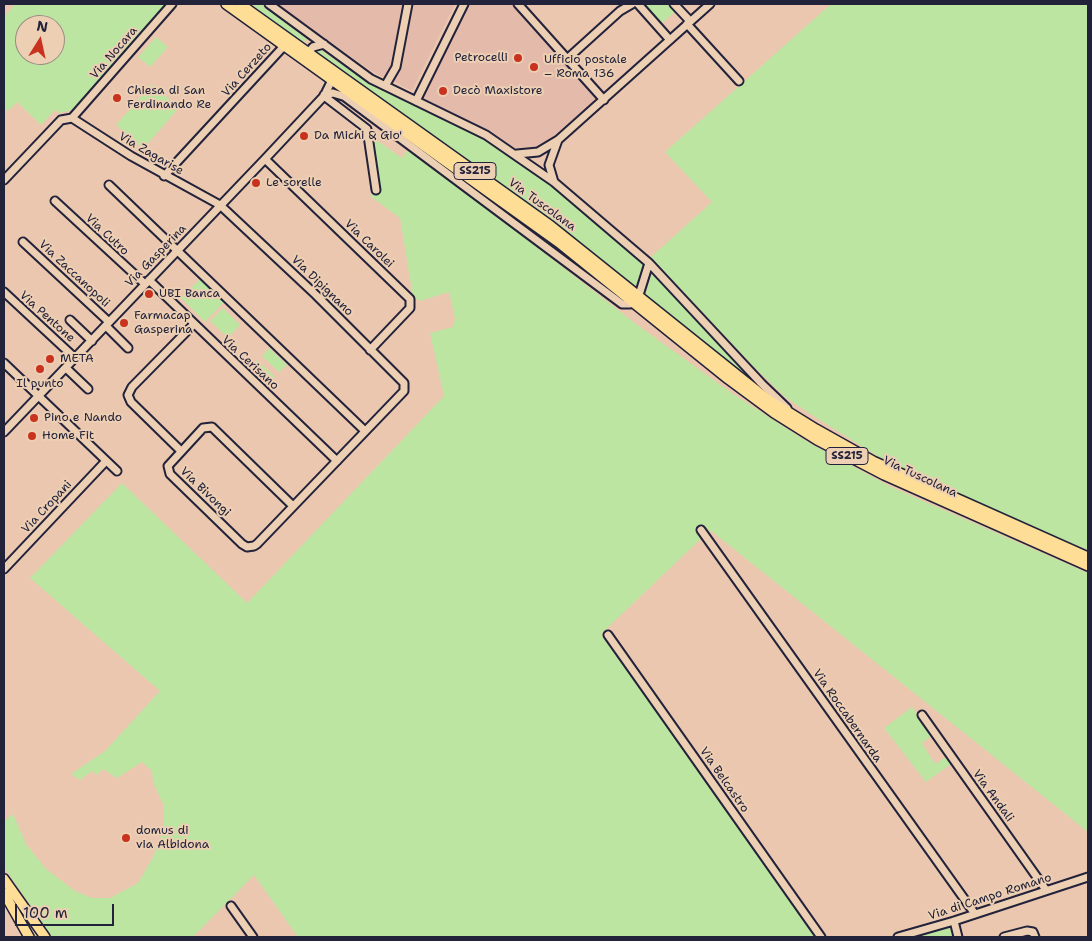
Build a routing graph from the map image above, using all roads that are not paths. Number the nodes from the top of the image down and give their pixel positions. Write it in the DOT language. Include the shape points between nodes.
graph roads {
  1 [pos="172,4"];
  2 [pos="226,4"];
  3 [pos="240,4"];
  4 [pos="269,4"];
  5 [pos="408,4"];
  6 [pos="464,4"];
  7 [pos="518,4"];
  8 [pos="632,4"];
  9 [pos="638,4"];
  10 [pos="674,4"];
  11 [pos="710,4"];
  12 [pos="688,23"];
  13 [pos="670,40"];
  14 [pos="324,44"];
  15 [pos="284,46"];
  16 [pos="307,51"];
  17 [pos="567,59"];
  18 [pos="306,62"];
  19 [pos="332,80"];
  20 [pos="739,82"];
  21 [pos="384,86"];
  22 [pos="324,96"];
  23 [pos="345,97"];
  24 [pos="604,100"];
  25 [pos="416,101"];
  26 [pos="380,114"];
  27 [pos="72,118"];
  28 [pos="558,140"];
  29 [pos="516,154"];
  30 [pos="265,160"];
  31 [pos="449,163"];
  32 [pos="164,176"];
  33 [pos="4,180"];
  34 [pos="554,182"];
  35 [pos="109,185"];
  36 [pos="376,190"];
  37 [pos="484,199"];
  38 [pos="54,201"];
  39 [pos="220,205"];
  40 [pos="22,242"];
  41 [pos="177,251"];
  42 [pos="649,263"];
  43 [pos="147,282"];
  44 [pos="4,292"];
  45 [pos="636,298"];
  46 [pos="70,320"];
  47 [pos="107,324"];
  48 [pos="193,325"];
  49 [pos="92,341"];
  50 [pos="128,348"];
  51 [pos="370,350"];
  52 [pos="75,358"];
  53 [pos="4,363"];
  54 [pos="66,368"];
  55 [pos="405,386"];
  56 [pos="88,388"];
  57 [pos="38,395"];
  58 [pos="798,418"];
  59 [pos="366,431"];
  60 [pos="4,432"];
  61 [pos="181,451"];
  62 [pos="106,461"];
  63 [pos="336,461"];
  64 [pos="117,472"];
  65 [pos="293,506"];
  66 [pos="701,530"];
  67 [pos="1088,557"];
  68 [pos="1088,566"];
  69 [pos="4,569"];
  70 [pos="608,635"];
  71 [pos="922,715"];
  72 [pos="1088,877"];
  73 [pos="4,879"];
  74 [pos="1046,890"];
  75 [pos="4,894"];
  76 [pos="231,906"];
  77 [pos="975,914"];
  78 [pos="954,922"];
  79 [pos="29,937"];
  80 [pos="45,937"];
  81 [pos="253,937"];
  82 [pos="821,937"];
  83 [pos="898,937"];
  84 [pos="958,937"];
  85 [pos="1008,937"];
  86 [pos="1035,937"];
  1 -- 27 [label="street, Via Nocara"];
  2 -- 15 [label="main road, Via Tuscolana / SS215"];
  3 -- 16 [label="main road, Via Tuscolana / SS215"];
  4 -- 14 [label="street, Via Tuscolana"];
  5 -- 21 [label="street" via="396,66"];
  6 -- 25 [label="street"];
  7 -- 17 [label="street"];
  8 -- 17 [label="street"];
  9 -- 13 [label="street"];
  10 -- 12 [label="street"];
  11 -- 12 [label="street"];
  12 -- 13 [label="street"];
  12 -- 20 [label="street"];
  13 -- 24 [label="street"];
  14 -- 16 [label="street"];
  14 -- 21 [label="street, Via Tuscolana"];
  15 -- 18 [label="main road, Via Tuscolana / SS215"];
  15 -- 32 [label="street, Via Cerzeto"];
  16 -- 18 [label="street"];
  16 -- 45 [label="main road, Via Tuscolana / SS215" via="551,226"];
  17 -- 24 [label="street"];
  18 -- 19 [label="main road, Via Tuscolana / SS215"];
  19 -- 22 [label="street, Via Gasperina"];
  19 -- 26 [label="main road, Via Tuscolana / SS215"];
  21 -- 25 [label="street, Via Tuscolana"];
  22 -- 23 [label="street" via="331,92"];
  22 -- 30 [label="street, Via Gasperina"];
  22 -- 36 [label="street" via="367,129"];
  23 -- 26 [label="street"];
  23 -- 37 [label="street, Via Tuscolana"];
  24 -- 28 [label="street"];
  25 -- 29 [label="street, Via Tuscolana"];
  26 -- 31 [label="main road, Via Tuscolana / SS215"];
  27 -- 32 [label="street, Via Zagarise"];
  27 -- 33 [label="street, Via Nocara" via="61,120"];
  28 -- 29 [label="street" via="538,152"];
  28 -- 34 [label="street" via="550,165"];
  29 -- 34 [label="street, Via Tuscolana"];
  30 -- 39 [label="street, Via Gasperina"];
  30 -- 51 [label="street, Via Carolei" via="410,299 409,310"];
  31 -- 37 [label="street"];
  31 -- 45 [label="main road, Via Tuscolana / SS215"];
  32 -- 39 [label="street, Via Zagarise"];
  34 -- 42 [label="street, Via Tuscolana"];
  35 -- 41 [label="street"];
  37 -- 45 [label="street, Via Tuscolana" via="622,304 628,305"];
  38 -- 43 [label="street, Via Cutro"];
  39 -- 41 [label="street, Via Gasperina"];
  39 -- 51 [label="street, Via Dipignano"];
  40 -- 47 [label="street, Via Zaccanopoli"];
  41 -- 43 [label="street, Via Gasperina"];
  41 -- 59 [label="street"];
  42 -- 45 [label="street"];
  42 -- 58 [label="street, Via Tuscolana"];
  43 -- 47 [label="street, Via Gasperina"];
  43 -- 48 [label="street, Via Cerisano"];
  44 -- 52 [label="street, Via Pentone"];
  45 -- 58 [label="main road, Via Tuscolana / SS215" via="750,386"];
  45 -- 68 [label="main road, Via Tuscolana / SS215" via="745,392 817,440 897,481"];
  46 -- 49 [label="street"];
  47 -- 49 [label="street, Via Gasperina"];
  47 -- 50 [label="street, Via Zaccanopoli"];
  48 -- 61 [label="street" via="132,387 128,395 131,402"];
  48 -- 63 [label="street, Via Cerisano"];
  49 -- 52 [label="street, Via Gasperina"];
  51 -- 55 [label="street, Via Dipignano"];
  52 -- 54 [label="street, Via Gasperina"];
  53 -- 57 [label="street"];
  54 -- 56 [label="street"];
  54 -- 57 [label="street, Via Gasperina"];
  55 -- 59 [label="street, Via Bivongi" via="404,391"];
  57 -- 60 [label="street, Via Gasperina"];
  57 -- 62 [label="street"];
  58 -- 67 [label="main road, Via Tuscolana / SS215" via="904,476"];
  59 -- 63 [label="street, Via Bivongi"];
  61 -- 65 [label="street, Via Bivongi" via="203,428 212,427"];
  61 -- 65 [label="street, Via Bivongi" via="168,465 169,473 245,546 255,545"];
  62 -- 64 [label="street"];
  62 -- 69 [label="street, Via Cropani"];
  63 -- 65 [label="street, Via Bivongi"];
  66 -- 77 [label="street, Via Roccabernarda"];
  70 -- 82 [label="street, Via Belcastro"];
  71 -- 74 [label="street, Via Andali"];
  72 -- 74 [label="street, Via di Campo Romano"];
  73 -- 80 [label="main road"];
  74 -- 77 [label="street, Via di Campo Romano"];
  75 -- 79 [label="main road"];
  76 -- 81 [label="street"];
  77 -- 78 [label="street, Via di Campo Romano"];
  78 -- 83 [label="street, Via di Campo Romano"];
  78 -- 84 [label="street"];
  85 -- 86 [label="street" via="1027,931 1032,931"];
}
